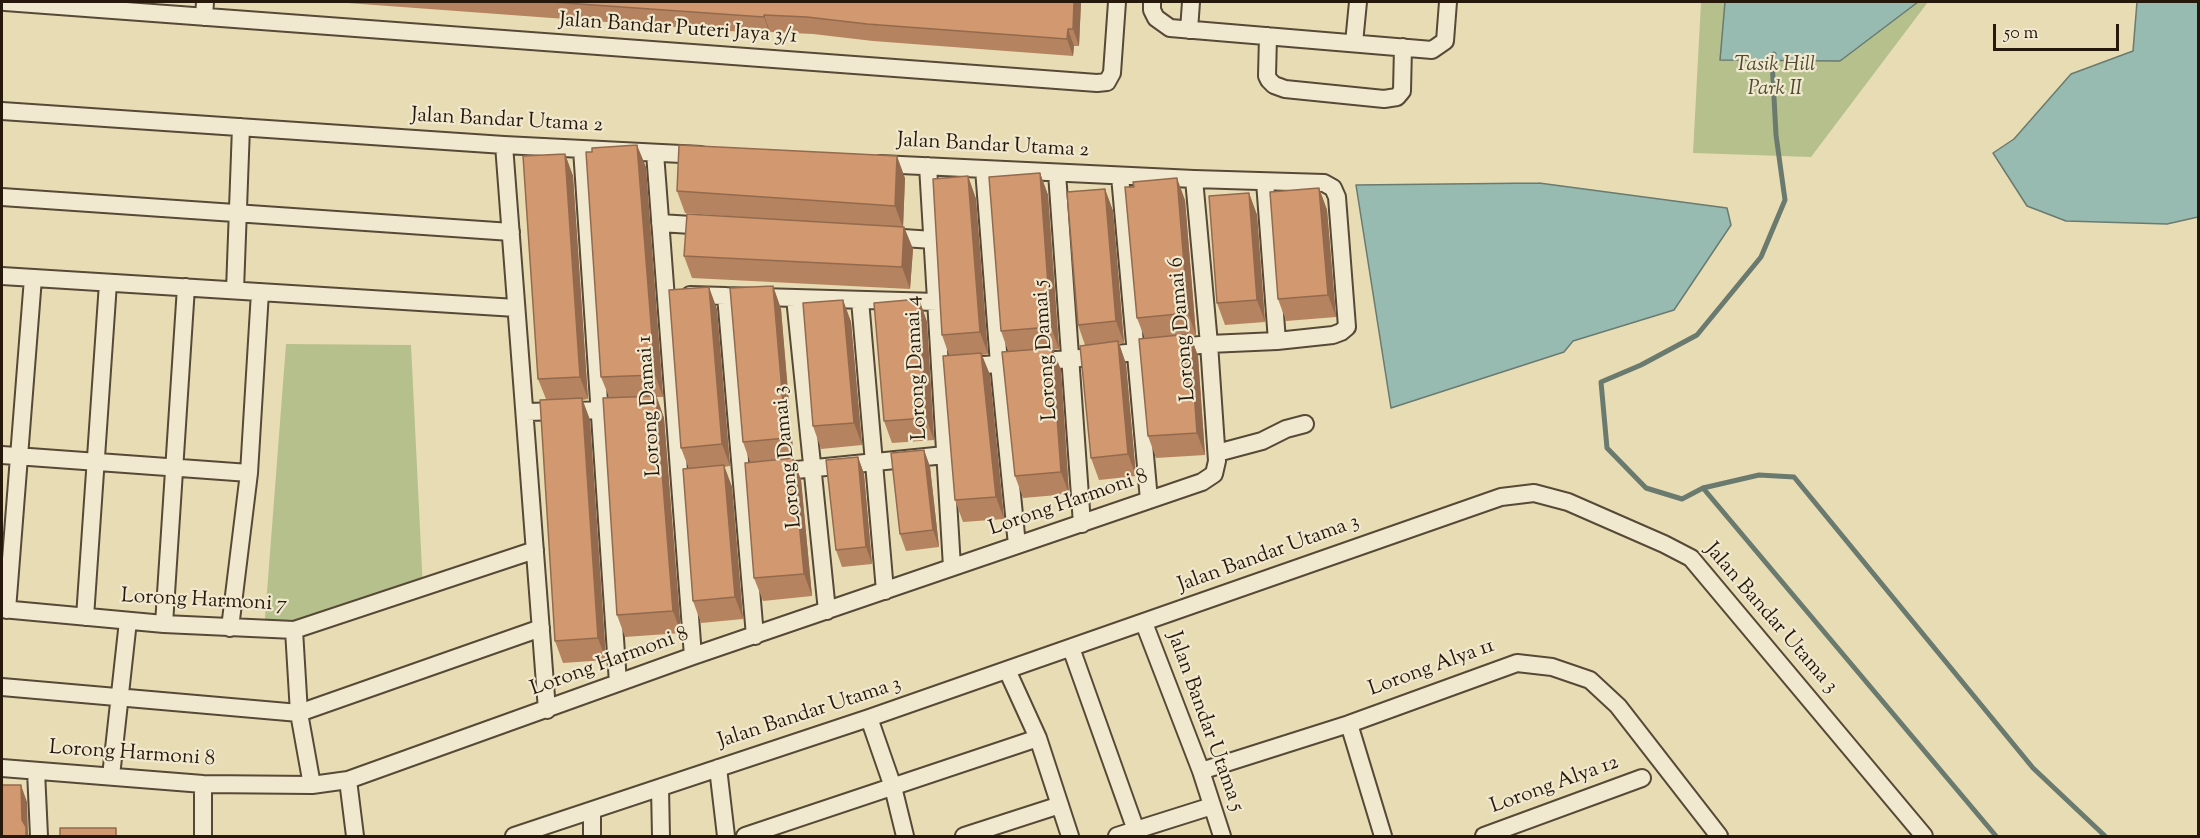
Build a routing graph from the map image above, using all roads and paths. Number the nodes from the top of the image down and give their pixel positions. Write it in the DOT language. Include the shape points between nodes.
graph roads {
  1 [pos="5,2"];
  2 [pos="1117,2"];
  3 [pos="1152,2"];
  4 [pos="1191,2"];
  5 [pos="1358,2"];
  6 [pos="1448,2"];
  7 [pos="49,3"];
  8 [pos="204,9"];
  9 [pos="1189,30"];
  10 [pos="1268,36"];
  11 [pos="1354,43"];
  12 [pos="1403,47"];
  13 [pos="2,111"];
  14 [pos="242,127"];
  15 [pos="504,145"];
  16 [pos="582,149"];
  17 [pos="655,153"];
  18 [pos="714,156"];
  19 [pos="868,163"];
  20 [pos="928,166"];
  21 [pos="984,169"];
  22 [pos="1057,173"];
  23 [pos="1120,176"];
  24 [pos="1194,179"];
  25 [pos="1265,182"];
  26 [pos="2,197"];
  27 [pos="238,214"];
  28 [pos="660,223"];
  29 [pos="719,227"];
  30 [pos="511,232"];
  31 [pos="874,236"];
  32 [pos="933,240"];
  33 [pos="2,276"];
  34 [pos="33,278"];
  35 [pos="108,283"];
  36 [pos="186,287"];
  37 [pos="234,291"];
  38 [pos="260,292"];
  39 [pos="665,295"];
  40 [pos="726,296"];
  41 [pos="795,298"];
  42 [pos="860,300"];
  43 [pos="937,302"];
  44 [pos="516,308"];
  45 [pos="1277,341"];
  46 [pos="1209,344"];
  47 [pos="1136,351"];
  48 [pos="1071,359"];
  49 [pos="999,364"];
  50 [pos="940,368"];
  51 [pos="631,409"];
  52 [pos="600,410"];
  53 [pos="525,412"];
  54 [pos="1305,424"];
  55 [pos="1217,453"];
  56 [pos="2,455"];
  57 [pos="945,455"];
  58 [pos="19,457"];
  59 [pos="96,462"];
  60 [pos="874,462"];
  61 [pos="174,468"];
  62 [pos="813,468"];
  63 [pos="249,474"];
  64 [pos="1214,474"];
  65 [pos="741,476"];
  66 [pos="720,478"];
  67 [pos="700,480"];
  68 [pos="679,482"];
  69 [pos="1149,500"];
  70 [pos="1082,524"];
  71 [pos="1017,545"];
  72 [pos="535,550"];
  73 [pos="952,567"];
  74 [pos="885,591"];
  75 [pos="4,610"];
  76 [pos="827,611"];
  77 [pos="85,617"];
  78 [pos="128,621"];
  79 [pos="1144,623"];
  80 [pos="164,624"];
  81 [pos="230,628"];
  82 [pos="541,628"];
  83 [pos="294,630"];
  84 [pos="755,636"];
  85 [pos="1071,648"];
  86 [pos="693,656"];
  87 [pos="1007,670"];
  88 [pos="618,683"];
  89 [pos="2,687"];
  90 [pos="120,697"];
  91 [pos="547,710"];
  92 [pos="299,713"];
  93 [pos="869,718"];
  94 [pos="1349,724"];
  95 [pos="1038,738"];
  96 [pos="2,768"];
  97 [pos="718,768"];
  98 [pos="36,771"];
  99 [pos="1201,771"];
  100 [pos="111,776"];
  101 [pos="1642,778"];
  102 [pos="348,780"];
  103 [pos="203,783"];
  104 [pos="312,785"];
  105 [pos="893,787"];
  106 [pos="660,789"];
  107 [pos="1060,805"];
  108 [pos="1212,806"];
  109 [pos="591,811"];
  110 [pos="999,831"];
  111 [pos="1137,833"];
  112 [pos="517,836"];
  113 [pos="39,837"];
  114 [pos="203,837"];
  115 [pos="356,837"];
  116 [pos="592,837"];
  117 [pos="661,837"];
  118 [pos="726,837"];
  119 [pos="745,837"];
  120 [pos="905,837"];
  121 [pos="964,837"];
  122 [pos="1070,837"];
  123 [pos="1117,837"];
  124 [pos="1221,837"];
  125 [pos="1383,837"];
  126 [pos="1484,837"];
  127 [pos="1719,837"];
  128 [pos="1924,837"];
  1 -- 7 [label="street, Jalan Bandar Puteri Jaya 3/1"];
  2 -- 8 [label="street, Jalan Bandar Puteri Jaya 3/1" via="1112,73 1107,82 1097,83"];
  3 -- 9 [label="street" via="1152,10 1161,23"];
  4 -- 9 [label="street"];
  5 -- 11 [label="street"];
  6 -- 12 [label="street" via="1445,41 1432,50"];
  7 -- 8 [label="street, Jalan Bandar Puteri Jaya 3/1"];
  9 -- 10 [label="street"];
  10 -- 11 [label="street"];
  10 -- 12 [label="street" via="1267,76 1274,85 1384,99 1397,97 1402,91"];
  11 -- 12 [label="street"];
  13 -- 14 [label="street, Jalan Bandar Utama 2"];
  14 -- 15 [label="street, Jalan Bandar Utama 2"];
  14 -- 27 [label="street"];
  15 -- 16 [label="street, Jalan Bandar Utama 2"];
  15 -- 30 [label="street"];
  16 -- 17 [label="street, Jalan Bandar Utama 2"];
  16 -- 52 [label="street"];
  17 -- 18 [label="street, Jalan Bandar Utama 2"];
  17 -- 28 [label="street, Lorong Damai 1"];
  19 -- 20 [label="street, Jalan Bandar Utama 2"];
  20 -- 21 [label="street, Jalan Bandar Utama 2"];
  20 -- 32 [label="street, Lorong Damai 4"];
  21 -- 22 [label="street, Jalan Bandar Utama 2"];
  21 -- 49 [label="street"];
  22 -- 23 [label="street, Jalan Bandar Utama 2"];
  22 -- 48 [label="street, Lorong Damai 5"];
  23 -- 24 [label="street, Jalan Bandar Utama 2"];
  23 -- 47 [label="street"];
  24 -- 25 [label="street, Jalan Bandar Utama 2"];
  24 -- 46 [label="street, Lorong Damai 6"];
  25 -- 45 [label="street"];
  25 -- 45 [label="street, Jalan Bandar Utama 2" via="1324,183 1333,188 1337,197 1347,327 1333,334"];
  26 -- 27 [label="street"];
  27 -- 30 [label="street"];
  27 -- 37 [label="street"];
  28 -- 29 [label="street"];
  28 -- 39 [label="street, Lorong Damai 1"];
  30 -- 44 [label="street"];
  31 -- 32 [label="street"];
  32 -- 43 [label="street, Lorong Damai 4"];
  33 -- 34 [label="street"];
  34 -- 35 [label="street"];
  34 -- 58 [label="street"];
  35 -- 36 [label="street"];
  35 -- 59 [label="street"];
  36 -- 37 [label="street"];
  36 -- 61 [label="street"];
  37 -- 38 [label="street"];
  38 -- 44 [label="street"];
  38 -- 63 [label="street"];
  39 -- 40 [label="street"];
  39 -- 68 [label="street, Lorong Damai 1" via="668,407"];
  40 -- 41 [label="street"];
  40 -- 65 [label="street"];
  41 -- 42 [label="street"];
  41 -- 62 [label="street, Lorong Damai 3"];
  42 -- 43 [label="street"];
  42 -- 60 [label="street"];
  43 -- 50 [label="street, Lorong Damai 4"];
  44 -- 53 [label="street"];
  45 -- 46 [label="street"];
  46 -- 47 [label="street"];
  46 -- 55 [label="street, Lorong Damai 6"];
  47 -- 48 [label="street"];
  47 -- 69 [label="street"];
  48 -- 49 [label="street"];
  48 -- 70 [label="street, Lorong Damai 5"];
  49 -- 50 [label="street"];
  49 -- 71 [label="street"];
  50 -- 57 [label="street, Lorong Damai 4"];
  51 -- 52 [label="street"];
  52 -- 53 [label="street"];
  52 -- 88 [label="street"];
  53 -- 72 [label="street"];
  54 -- 55 [label="street"];
  55 -- 64 [label="street, Lorong Damai 6"];
  56 -- 58 [label="street"];
  57 -- 60 [label="street"];
  57 -- 73 [label="street, Lorong Damai 4"];
  58 -- 59 [label="street"];
  58 -- 75 [label="street"];
  59 -- 61 [label="street"];
  59 -- 77 [label="street"];
  60 -- 62 [label="street"];
  60 -- 74 [label="street"];
  61 -- 63 [label="street"];
  61 -- 80 [label="street"];
  62 -- 65 [label="street"];
  62 -- 76 [label="street, Lorong Damai 3"];
  63 -- 81 [label="street"];
  64 -- 69 [label="street, Lorong Harmoni 8"];
  65 -- 66 [label="street"];
  65 -- 84 [label="street"];
  67 -- 68 [label="street"];
  68 -- 86 [label="street, Lorong Damai 1"];
  69 -- 70 [label="street, Lorong Harmoni 8"];
  70 -- 71 [label="street, Lorong Harmoni 8"];
  71 -- 73 [label="street, Lorong Harmoni 8"];
  72 -- 82 [label="street"];
  72 -- 83 [label="street, Lorong Harmoni 7"];
  73 -- 74 [label="street, Lorong Harmoni 8"];
  74 -- 76 [label="street, Lorong Harmoni 8"];
  75 -- 77 [label="street, Lorong Harmoni 7"];
  76 -- 84 [label="street, Lorong Harmoni 8"];
  77 -- 78 [label="street, Lorong Harmoni 7"];
  78 -- 80 [label="street, Lorong Harmoni 7"];
  78 -- 90 [label="street"];
  79 -- 85 [label="street, Jalan Bandar Utama 3"];
  79 -- 99 [label="street, Jalan Bandar Utama 5"];
  79 -- 128 [label="street, Jalan Bandar Utama 3" via="1501,496 1534,493 1568,502 1691,558"];
  80 -- 81 [label="street, Lorong Harmoni 7"];
  81 -- 83 [label="street, Lorong Harmoni 7"];
  82 -- 91 [label="street"];
  82 -- 92 [label="street"];
  83 -- 92 [label="street"];
  84 -- 86 [label="street, Lorong Harmoni 8"];
  85 -- 87 [label="street, Jalan Bandar Utama 3"];
  85 -- 111 [label="street"];
  86 -- 88 [label="street, Lorong Harmoni 8"];
  87 -- 93 [label="street, Jalan Bandar Utama 3"];
  87 -- 95 [label="street"];
  88 -- 91 [label="street, Lorong Harmoni 8"];
  89 -- 90 [label="street"];
  90 -- 92 [label="street"];
  90 -- 100 [label="street"];
  91 -- 102 [label="street, Lorong Harmoni 8"];
  92 -- 104 [label="street"];
  93 -- 97 [label="street, Jalan Bandar Utama 3"];
  93 -- 105 [label="street"];
  94 -- 99 [label="street, Lorong Alya 11"];
  94 -- 125 [label="street"];
  94 -- 127 [label="street, Lorong Alya 11" via="1517,663 1552,667 1590,680 1618,706"];
  95 -- 105 [label="street"];
  95 -- 107 [label="street"];
  96 -- 98 [label="street, Lorong Harmoni 8"];
  97 -- 106 [label="street, Jalan Bandar Utama 3"];
  97 -- 118 [label="street"];
  98 -- 100 [label="street, Lorong Harmoni 8"];
  98 -- 113 [label="street"];
  99 -- 108 [label="street, Jalan Bandar Utama 5"];
  100 -- 103 [label="street, Lorong Harmoni 8"];
  101 -- 126 [label="street, Lorong Alya 12"];
  102 -- 104 [label="street, Lorong Harmoni 8"];
  102 -- 115 [label="street"];
  103 -- 104 [label="street, Lorong Harmoni 8"];
  103 -- 114 [label="street"];
  105 -- 119 [label="street"];
  105 -- 120 [label="street"];
  106 -- 109 [label="street, Jalan Bandar Utama 3"];
  106 -- 117 [label="street"];
  107 -- 110 [label="street"];
  107 -- 122 [label="street"];
  108 -- 111 [label="street"];
  108 -- 124 [label="street, Jalan Bandar Utama 5"];
  109 -- 112 [label="street, Jalan Bandar Utama 3"];
  109 -- 116 [label="street"];
  110 -- 121 [label="street"];
  111 -- 123 [label="street"];
}
